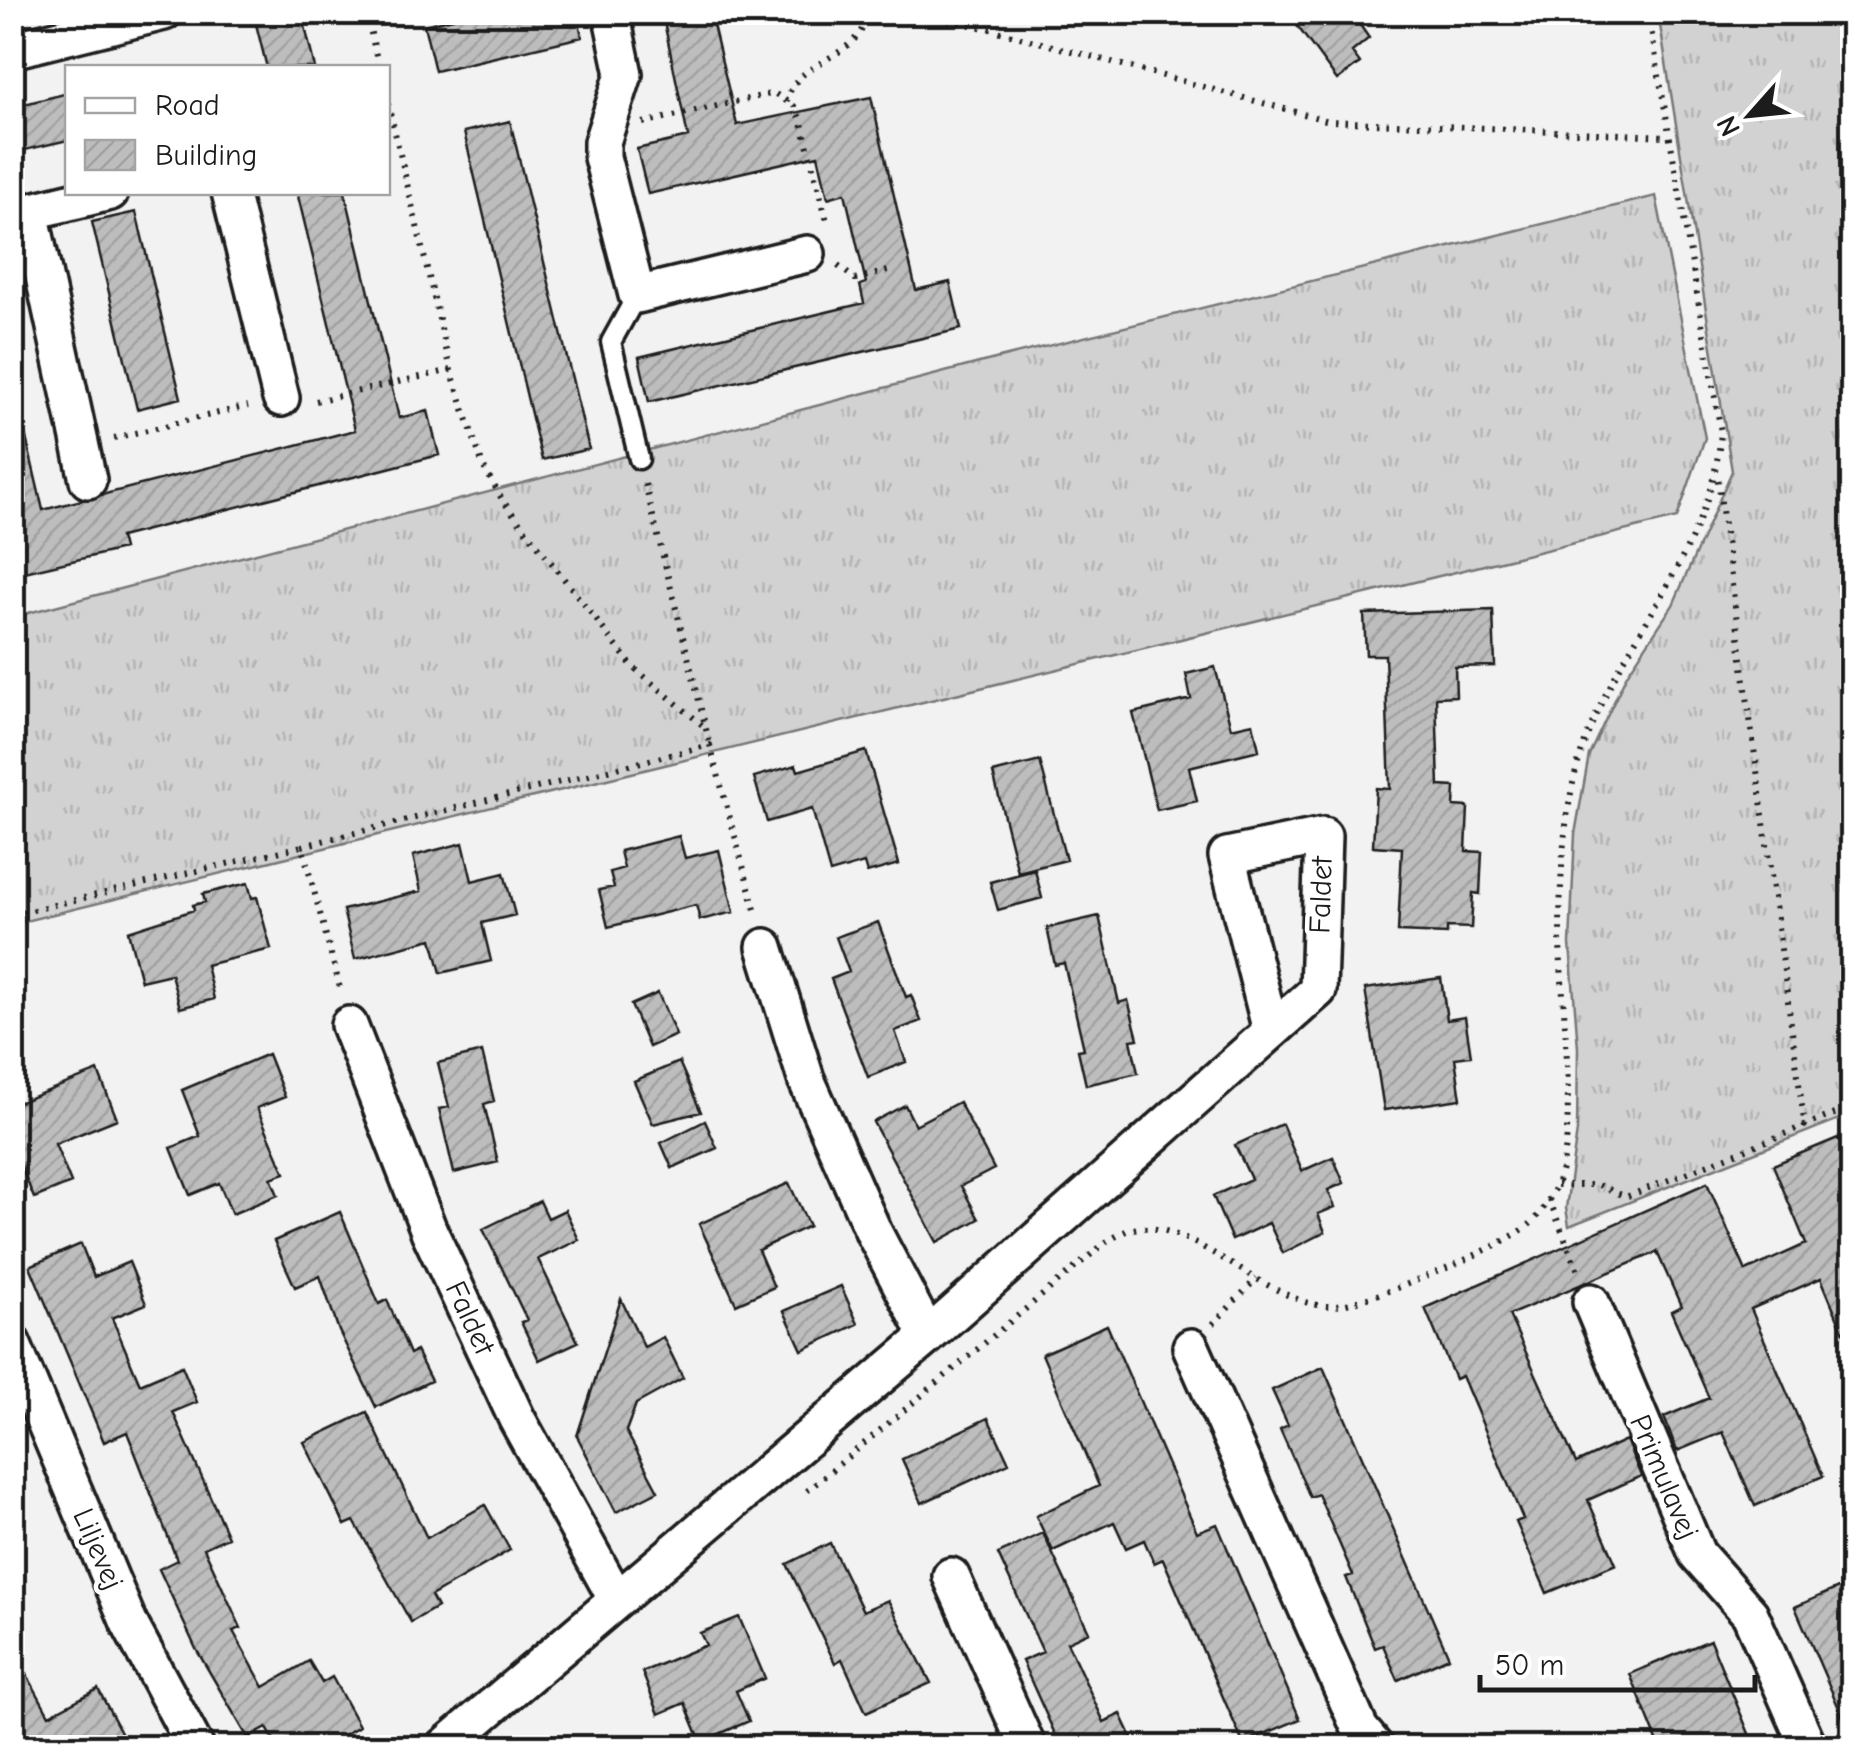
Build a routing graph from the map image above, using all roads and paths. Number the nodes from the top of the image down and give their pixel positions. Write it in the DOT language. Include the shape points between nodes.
graph roads {
  1 [pos="164,12"];
  2 [pos="366,12"];
  3 [pos="611,12"];
  4 [pos="868,12"];
  5 [pos="907,12"];
  6 [pos="1648,12"];
  7 [pos="12,50"];
  8 [pos="378,65"];
  9 [pos="788,102"];
  10 [pos="390,112"];
  11 [pos="606,126"];
  12 [pos="1666,136"];
  13 [pos="98,195"];
  14 [pos="231,195"];
  15 [pos="21,214"];
  16 [pos="824,247"];
  17 [pos="892,270"];
  18 [pos="638,295"];
  19 [pos="451,370"];
  20 [pos="429,374"];
  21 [pos="282,398"];
  22 [pos="638,459"];
  23 [pos="1717,474"];
  24 [pos="88,480"];
  25 [pos="706,728"];
  26 [pos="710,745"];
  27 [pos="302,846"];
  28 [pos="12,914"];
  29 [pos="766,947"];
  30 [pos="350,1025"];
  31 [pos="1271,1031"];
  32 [pos="1852,1107"];
  33 [pos="1805,1128"];
  34 [pos="1557,1185"];
  35 [pos="1548,1198"];
  36 [pos="1257,1278"];
  37 [pos="1590,1302"];
  38 [pos="928,1336"];
  39 [pos="12,1344"];
  40 [pos="1191,1346"];
  41 [pos="802,1494"];
  42 [pos="952,1576"];
  43 [pos="617,1600"];
  44 [pos="196,1748"];
  45 [pos="443,1748"];
  46 [pos="1028,1748"];
  47 [pos="1376,1748"];
  48 [pos="1809,1748"];
  1 -- 7 [label="street"];
  2 -- 8 [label="path"];
  3 -- 11 [label="street" via="624,74"];
  4 -- 9 [label="path" via="860,38 797,79"];
  5 -- 12 [label="path" via="1329,121"];
  6 -- 12 [label="path"];
  9 -- 11 [label="path" via="766,92"];
  9 -- 16 [label="path" via="800,120"];
  10 -- 19 [label="path"];
  11 -- 18 [label="street" via="602,157"];
  12 -- 23 [label="path" via="1720,432"];
  13 -- 15 [label="street"];
  14 -- 21 [label="street"];
  15 -- 24 [label="street"];
  16 -- 17 [label="path" via="855,279"];
  16 -- 18 [label="street"];
  18 -- 22 [label="lane" via="612,342"];
  19 -- 20 [label="path"];
  19 -- 25 [label="path" via="468,430 503,501 634,668"];
  22 -- 25 [label="path"];
  23 -- 33 [label="path"];
  23 -- 34 [label="path" via="1679,569 1598,709 1574,780 1560,864 1566,1128"];
  25 -- 26 [label="path"];
  26 -- 27 [label="path"];
  26 -- 29 [label="path"];
  27 -- 28 [label="path"];
  27 -- 30 [label="path"];
  29 -- 38 [label="street" via="806,1080"];
  30 -- 43 [label="street, Faldet" via="437,1248 517,1419"];
  31 -- 31 [label="street, Faldet" via="1318,990 1324,836 1227,856"];
  31 -- 38 [label="street, Faldet"];
  32 -- 33 [label="path"];
  33 -- 34 [label="path" via="1626,1197 1599,1185"];
  34 -- 35 [label="path"];
  35 -- 36 [label="path" via="1532,1223 1486,1251 1340,1306 1309,1304"];
  35 -- 37 [label="path"];
  36 -- 40 [label="path"];
  36 -- 41 [label="path" via="1173,1234 1135,1228 1106,1242"];
  37 -- 48 [label="street, Primulavej" via="1697,1554 1750,1614"];
  38 -- 43 [label="street, Faldet"];
  39 -- 44 [label="street, Liljevej" via="129,1623"];
  40 -- 47 [label="street" via="1360,1729"];
  42 -- 46 [label="street"];
  43 -- 45 [label="street, Faldet"];
}
